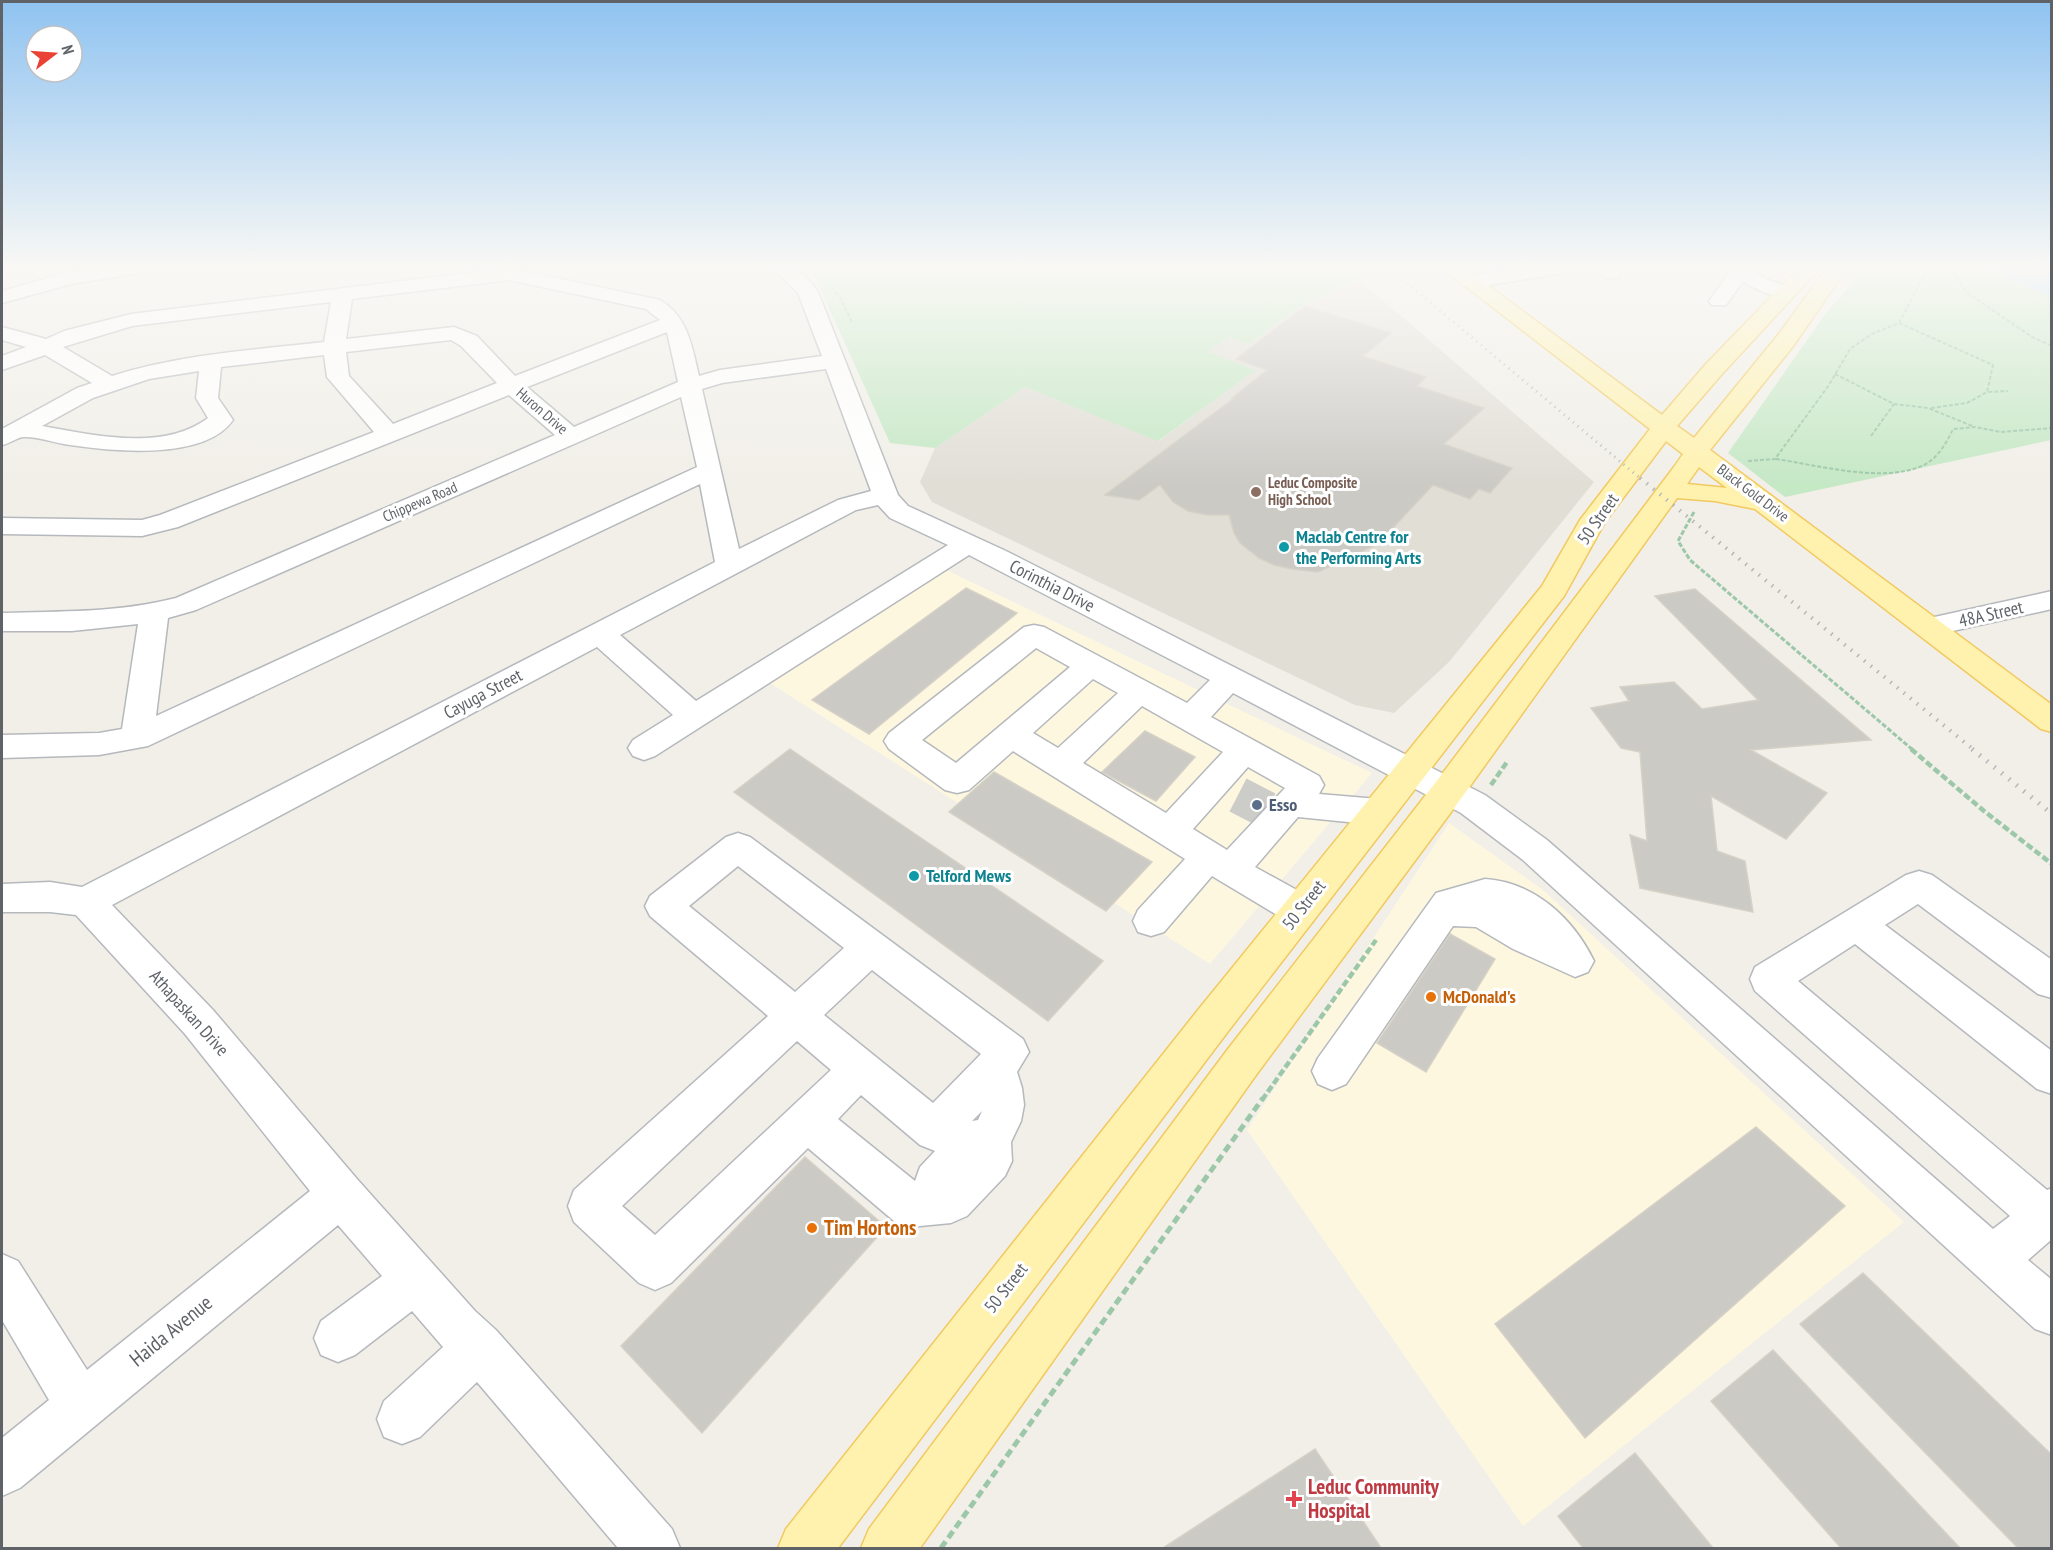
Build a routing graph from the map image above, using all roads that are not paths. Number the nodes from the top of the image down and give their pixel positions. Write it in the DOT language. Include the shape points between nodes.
graph roads {
  1 [pos="28,340"];
  2 [pos="60,340"];
  3 [pos="335,340"];
  4 [pos="395,340"];
  5 [pos="467,340"];
  6 [pos="626,340"];
  7 [pos="678,340"];
  8 [pos="828,340"];
  9 [pos="1549,340"];
  10 [pos="1742,340"];
  11 [pos="1786,340"];
  12 [pos="44,345"];
  13 [pos="334,348"];
  14 [pos="836,361"];
  15 [pos="211,362"];
  16 [pos="2,364"];
  17 [pos="109,384"];
  18 [pos="511,385"];
  19 [pos="691,385"];
  20 [pos="1613,388"];
  21 [pos="1690,397"];
  22 [pos="1664,427"];
  23 [pos="388,433"];
  24 [pos="10,434"];
  25 [pos="571,437"];
  26 [pos="1705,457"];
  27 [pos="710,470"];
  28 [pos="1669,490"];
  29 [pos="885,495"];
  30 [pos="1769,506"];
  31 [pos="2,526"];
  32 [pos="968,544"];
  33 [pos="729,566"];
  34 [pos="2052,600"];
  35 [pos="154,614"];
  36 [pos="1109,620"];
  37 [pos="2,622"];
  38 [pos="1930,627"];
  39 [pos="599,633"];
  40 [pos="1080,656"];
  41 [pos="1230,678"];
  42 [pos="1138,692"];
  43 [pos="695,717"];
  44 [pos="1190,719"];
  45 [pos="2052,721"];
  46 [pos="1010,734"];
  47 [pos="137,738"];
  48 [pos="2,747"];
  49 [pos="644,747"];
  50 [pos="1244,750"];
  51 [pos="1061,765"];
  52 [pos="1411,771"];
  53 [pos="1461,798"];
  54 [pos="1258,802"];
  55 [pos="1378,812"];
  56 [pos="1170,832"];
  57 [pos="1220,863"];
  58 [pos="2,898"];
  59 [pos="86,902"];
  60 [pos="1300,910"];
  61 [pos="1151,921"];
  62 [pos="1857,924"];
  63 [pos="871,947"];
  64 [pos="1575,961"];
  65 [pos="2052,982"];
  66 [pos="796,1015"];
  67 [pos="995,1069"];
  68 [pos="859,1070"];
  69 [pos="1332,1071"];
  70 [pos="2052,1076"];
  71 [pos="808,1122"];
  72 [pos="341,1194"];
  73 [pos="2048,1213"];
  74 [pos="1993,1259"];
  75 [pos="2,1277"];
  76 [pos="416,1279"];
  77 [pos="2052,1312"];
  78 [pos="338,1338"];
  79 [pos="479,1347"];
  80 [pos="80,1405"];
  81 [pos="402,1419"];
  82 [pos="2,1470"];
  83 [pos="654,1548"];
  84 [pos="805,1548"];
  85 [pos="888,1548"];
  1 -- 12 [label="street"];
  2 -- 12 [label="street"];
  3 -- 13 [label="street"];
  4 -- 13 [label="street, Huron Drive"];
  5 -- 18 [label="street, Huron Drive"];
  6 -- 18 [label="street"];
  7 -- 19 [label="street"];
  8 -- 14 [label="street, Corinthia Drive"];
  9 -- 20 [label="main road, Black Gold Drive"];
  10 -- 21 [label="main road, 50 Street"];
  11 -- 26 [label="main road"];
  12 -- 16 [label="street"];
  12 -- 17 [label="street"];
  13 -- 15 [label="street, Huron Drive"];
  13 -- 23 [label="street" via="338,378"];
  14 -- 19 [label="street, Chippewa Road" via="720,377"];
  14 -- 29 [label="street, Corinthia Drive"];
  15 -- 17 [label="street, Huron Drive"];
  15 -- 24 [label="street, Huron Drive" via="207,398 221,420 200,435 160,442 95,443"];
  17 -- 24 [label="street, Huron Drive"];
  18 -- 23 [label="street"];
  18 -- 25 [label="street, Huron Drive"];
  19 -- 25 [label="street, Chippewa Road"];
  19 -- 27 [label="street"];
  20 -- 21 [label="main road" via="1657,402"];
  20 -- 22 [label="main road, Black Gold Drive"];
  21 -- 22 [label="main road, 50 Street"];
  22 -- 26 [label="main road, Black Gold Drive"];
  22 -- 52 [label="main road, 50 Street" via="1593,520 1554,590"];
  23 -- 31 [label="street" via="170,521 142,528"];
  25 -- 35 [label="street, Chippewa Road"];
  26 -- 28 [label="main road"];
  26 -- 30 [label="main road, Black Gold Drive"];
  27 -- 33 [label="street"];
  27 -- 47 [label="street"];
  28 -- 30 [label="main road" via="1700,491"];
  28 -- 53 [label="main road"];
  29 -- 32 [label="street, Corinthia Drive" via="899,512"];
  29 -- 33 [label="street, Cayuga Street" via="847,505"];
  30 -- 38 [label="main road, Black Gold Drive"];
  32 -- 36 [label="street, Corinthia Drive"];
  32 -- 43 [label="street"];
  33 -- 39 [label="street, Cayuga Street"];
  34 -- 38 [label="street, 48A Street"];
  35 -- 37 [label="street, Chippewa Road" via="78,622"];
  35 -- 47 [label="street"];
  36 -- 40 [label="street" via="1110,635"];
  36 -- 41 [label="street, Corinthia Drive"];
  38 -- 45 [label="main road, Black Gold Drive"];
  39 -- 43 [label="street"];
  39 -- 59 [label="street, Cayuga Street"];
  40 -- 42 [label="street"];
  40 -- 46 [label="street"];
  40 -- 46 [label="street" via="1034,634 900,741 957,781"];
  41 -- 44 [label="street"];
  41 -- 52 [label="street, Corinthia Drive"];
  42 -- 44 [label="street"];
  42 -- 51 [label="street"];
  43 -- 49 [label="street"];
  44 -- 50 [label="street"];
  46 -- 51 [label="street"];
  47 -- 48 [label="street" via="99,744"];
  50 -- 54 [label="street"];
  50 -- 54 [label="street" via="1307,785"];
  51 -- 56 [label="street"];
  52 -- 53 [label="street, Corinthia Drive"];
  52 -- 55 [label="main road, 50 Street"];
  53 -- 74 [label="street, Corinthia Drive" via="1535,850"];
  53 -- 85 [label="main road" via="1235,1071"];
  54 -- 55 [label="street"];
  54 -- 56 [label="street"];
  54 -- 57 [label="street"];
  55 -- 60 [label="main road, 50 Street"];
  56 -- 57 [label="street"];
  57 -- 60 [label="street"];
  57 -- 61 [label="street"];
  58 -- 59 [label="street" via="50,897"];
  59 -- 72 [label="street, Athapaskan Drive" via="199,1022"];
  60 -- 84 [label="main road, 50 Street"];
  62 -- 65 [label="street" via="1919,885"];
  62 -- 70 [label="street"];
  62 -- 73 [label="street" via="1769,979"];
  63 -- 66 [label="street"];
  63 -- 66 [label="street" via="738,847 663,906"];
  63 -- 67 [label="street" via="1009,1052"];
  64 -- 69 [label="street" via="1547,924 1514,899 1486,894 1449,903"];
  66 -- 68 [label="street"];
  66 -- 71 [label="street" via="590,1206 655,1267"];
  67 -- 68 [label="street" via="934,1131"];
  67 -- 71 [label="street" via="1005,1105 990,1139 990,1161 951,1201 910,1205"];
  68 -- 71 [label="street"];
  72 -- 76 [label="street, Athapaskan Drive"];
  72 -- 80 [label="street, Haida Avenue"];
  73 -- 74 [label="street"];
  74 -- 77 [label="street, Corinthia Drive"];
  75 -- 80 [label="street"];
  76 -- 78 [label="street"];
  76 -- 79 [label="street, Athapaskan Drive"];
  79 -- 81 [label="street"];
  79 -- 83 [label="street, Athapaskan Drive"];
  80 -- 82 [label="street, Haida Avenue"];
}
